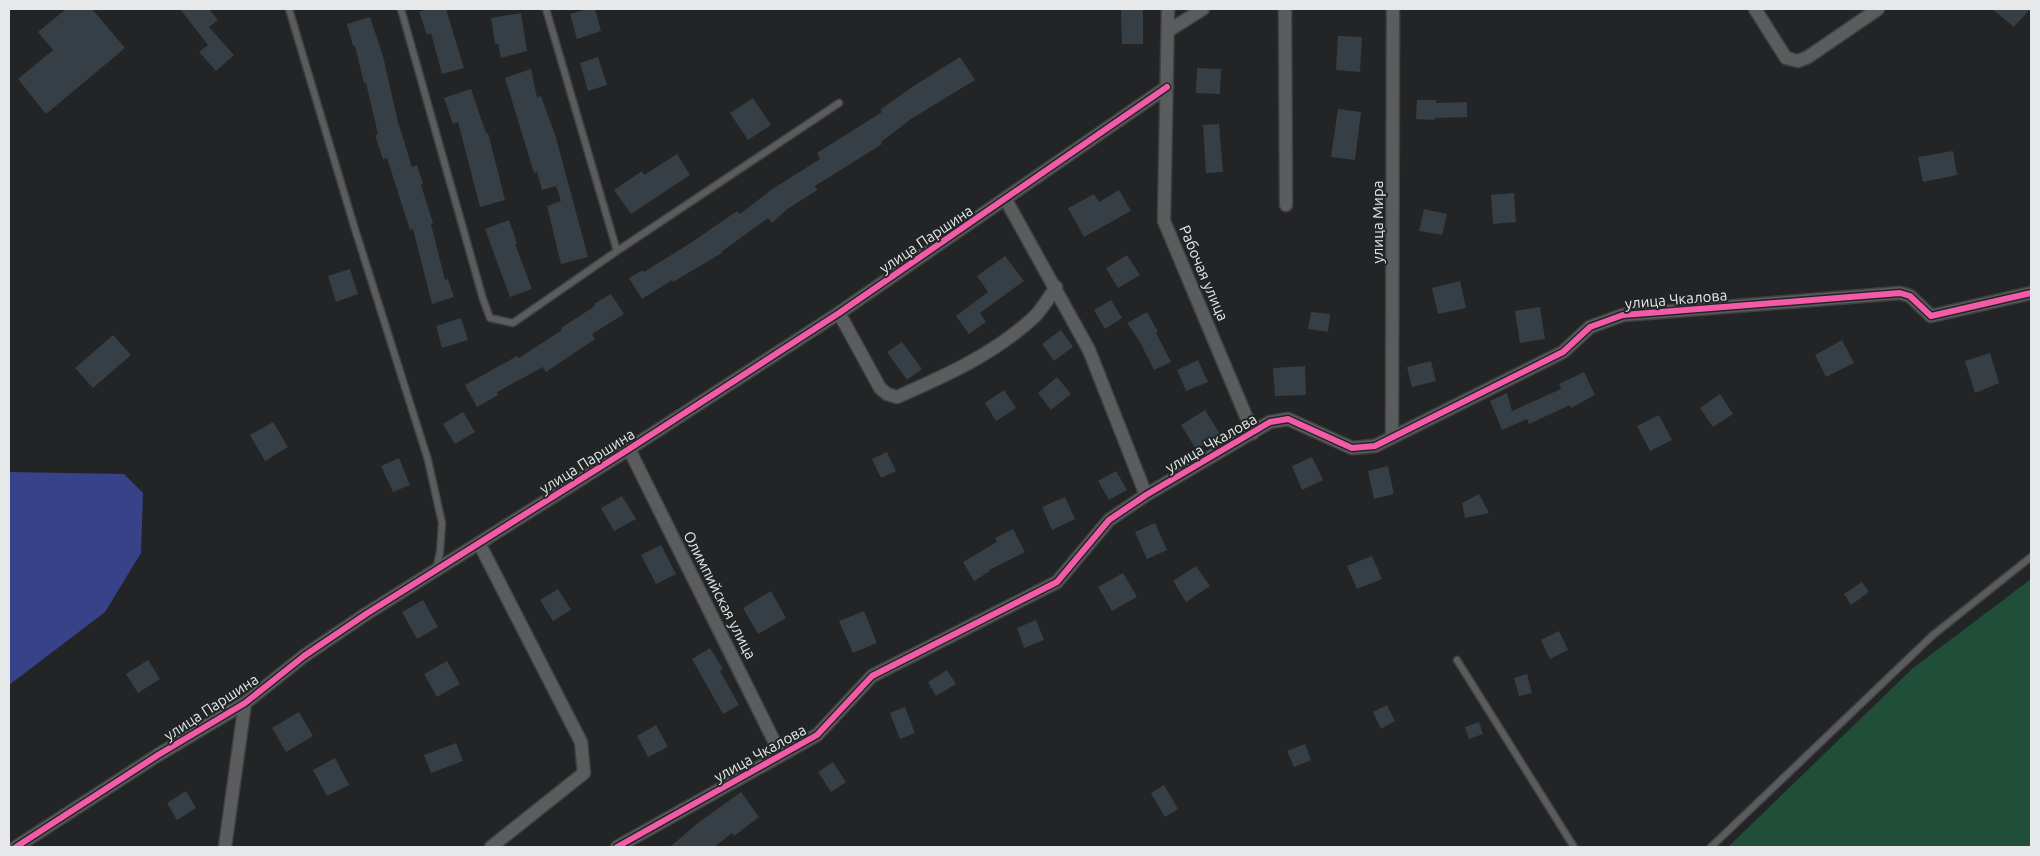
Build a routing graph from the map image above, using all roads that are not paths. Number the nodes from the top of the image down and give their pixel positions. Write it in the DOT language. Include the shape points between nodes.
graph roads {
  1 [pos="289,9"];
  2 [pos="401,9"];
  3 [pos="546,9"];
  4 [pos="1168,9"];
  5 [pos="1203,9"];
  6 [pos="1285,9"];
  7 [pos="1393,9"];
  8 [pos="1755,9"];
  9 [pos="1878,9"];
  10 [pos="1168,31"];
  11 [pos="1167,87"];
  12 [pos="839,103"];
  13 [pos="1006,200"];
  14 [pos="1286,204"];
  15 [pos="617,251"];
  16 [pos="1056,287"];
  17 [pos="2031,293"];
  18 [pos="839,313"];
  19 [pos="1253,433"];
  20 [pos="1392,436"];
  21 [pos="629,449"];
  22 [pos="1146,495"];
  23 [pos="479,543"];
  24 [pos="2031,557"];
  25 [pos="436,571"];
  26 [pos="1457,660"];
  27 [pos="245,703"];
  28 [pos="781,755"];
  29 [pos="16,847"];
  30 [pos="225,847"];
  31 [pos="491,847"];
  32 [pos="617,847"];
  33 [pos="1574,847"];
  34 [pos="1711,847"];
  1 -- 25 [label="lane" via="428,460 442,523"];
  2 -- 15 [label="lane" via="490,318 513,323"];
  3 -- 15 [label="lane"];
  4 -- 10 [label="street, Рабочая улица"];
  5 -- 10 [label="street"];
  6 -- 14 [label="street"];
  7 -- 20 [label="street, улица Мира"];
  8 -- 9 [label="street" via="1786,58 1798,61"];
  10 -- 11 [label="street, Рабочая улица"];
  11 -- 13 [label="street, улица Паршина"];
  11 -- 19 [label="street, Рабочая улица" via="1164,221"];
  12 -- 15 [label="lane"];
  13 -- 16 [label="street"];
  13 -- 18 [label="street, улица Паршина"];
  16 -- 18 [label="street" via="1035,317 992,350 897,397 880,388"];
  16 -- 22 [label="street" via="1089,350"];
  17 -- 20 [label="street, улица Чкалова" via="1932,316 1910,296 1900,293 1623,315 1590,327 1563,352"];
  18 -- 21 [label="street, улица Паршина"];
  19 -- 20 [label="street, улица Чкалова" via="1270,422 1288,420 1352,448 1375,446"];
  19 -- 22 [label="street, улица Чкалова"];
  21 -- 23 [label="street, улица Паршина"];
  21 -- 28 [label="street, Олимпийская улица"];
  22 -- 28 [label="street, улица Чкалова" via="1109,520 1057,582 872,676 817,735"];
  23 -- 25 [label="street, улица Паршина"];
  23 -- 31 [label="street" via="581,742 584,773"];
  24 -- 34 [label="lane" via="1933,635"];
  25 -- 27 [label="street, улица Паршина" via="304,656"];
  26 -- 33 [label="lane"];
  27 -- 29 [label="street, улица Паршина"];
  27 -- 30 [label="street"];
  28 -- 32 [label="street, улица Чкалова"];
}
